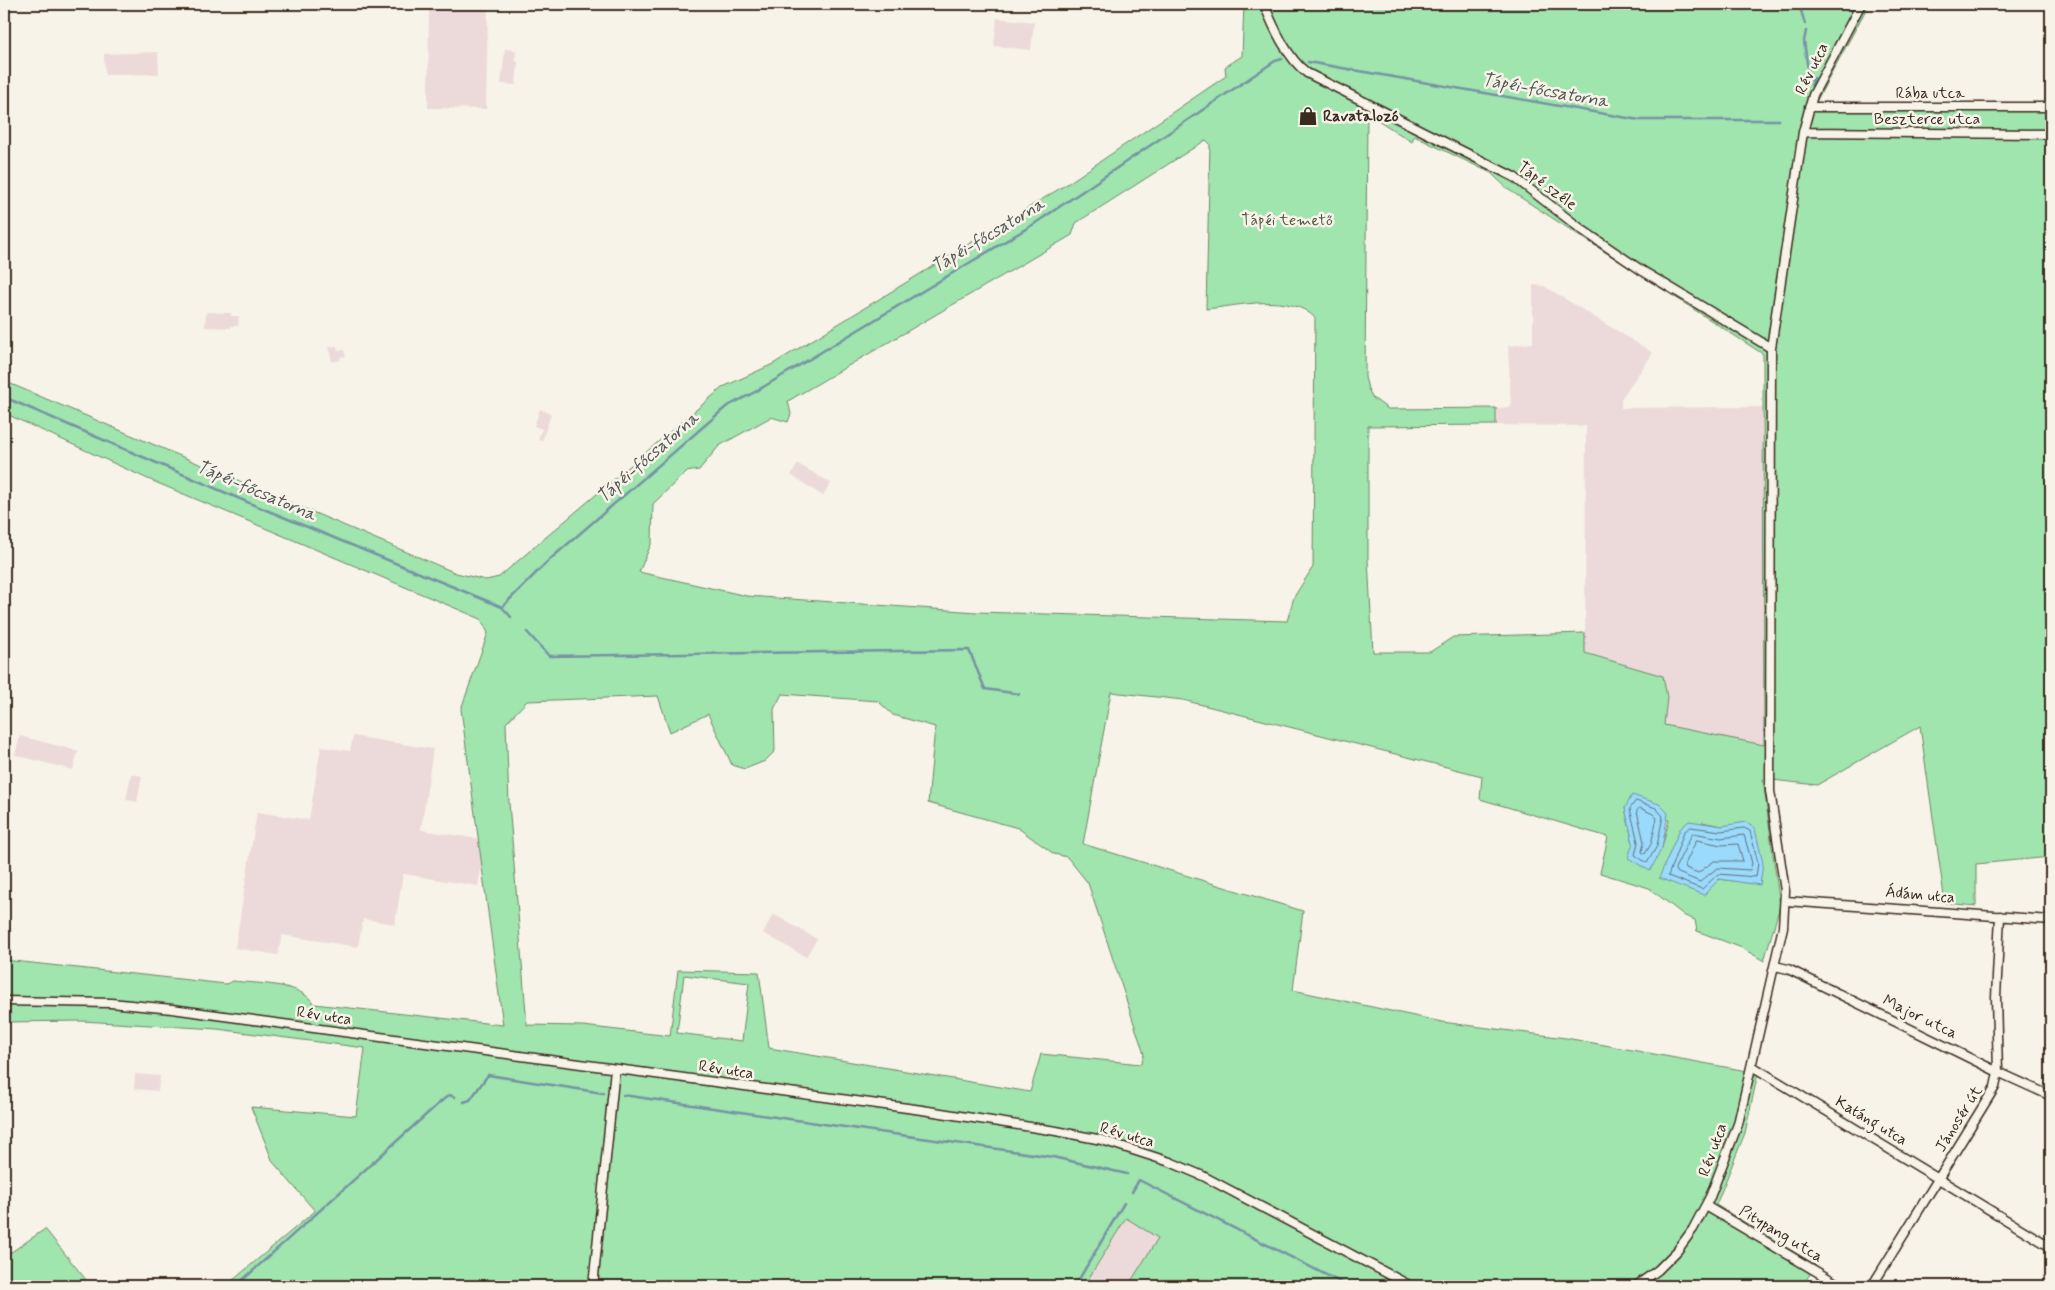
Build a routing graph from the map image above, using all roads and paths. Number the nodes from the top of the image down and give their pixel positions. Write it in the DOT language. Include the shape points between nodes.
graph roads {
  1 [pos="1264,4"];
  2 [pos="1861,4"];
  3 [pos="1808,107"];
  4 [pos="2051,107"];
  5 [pos="1803,132"];
  6 [pos="2051,134"];
  7 [pos="1771,348"];
  8 [pos="1786,900"];
  9 [pos="2000,916"];
  10 [pos="2051,920"];
  11 [pos="1775,966"];
  12 [pos="4,1001"];
  13 [pos="1752,1066"];
  14 [pos="615,1069"];
  15 [pos="1998,1072"];
  16 [pos="2051,1096"];
  17 [pos="1938,1178"];
  18 [pos="1706,1206"];
  19 [pos="2051,1247"];
  20 [pos="593,1286"];
  21 [pos="1411,1286"];
  22 [pos="1636,1286"];
  23 [pos="1842,1286"];
  24 [pos="1872,1286"];
  1 -- 7 [label="street, Tápé széle" via="1297,64 1312,76 1508,174 1641,270"];
  2 -- 3 [label="street, Rév utca"];
  3 -- 4 [label="street, Rába utca"];
  3 -- 5 [label="street, Rév utca"];
  5 -- 6 [label="street, Beszterce utca"];
  5 -- 7 [label="street, Rév utca"];
  7 -- 8 [label="street, Rév utca" via="1770,791"];
  8 -- 9 [label="street, Ádám utca"];
  8 -- 11 [label="street, Rév utca"];
  9 -- 10 [label="street, Ádám utca"];
  9 -- 15 [label="street, Jánosér út" via="1996,997"];
  11 -- 13 [label="street, Rév utca"];
  11 -- 15 [label="street, Major utca" via="1788,969"];
  12 -- 14 [label="street, Rév utca" via="77,1001 154,1007"];
  13 -- 17 [label="street, Katáng utca"];
  13 -- 18 [label="street, Rév utca" via="1738,1124"];
  14 -- 20 [label="street"];
  14 -- 21 [label="street, Rév utca" via="922,1110 1102,1140 1203,1176"];
  15 -- 16 [label="street, Major utca"];
  15 -- 17 [label="street, Jánosér út" via="1994,1087"];
  17 -- 19 [label="street, Katáng utca"];
  17 -- 24 [label="street, Jánosér út"];
  18 -- 22 [label="street, Rév utca" via="1677,1251"];
  18 -- 23 [label="street, Pitypang utca"];
}
